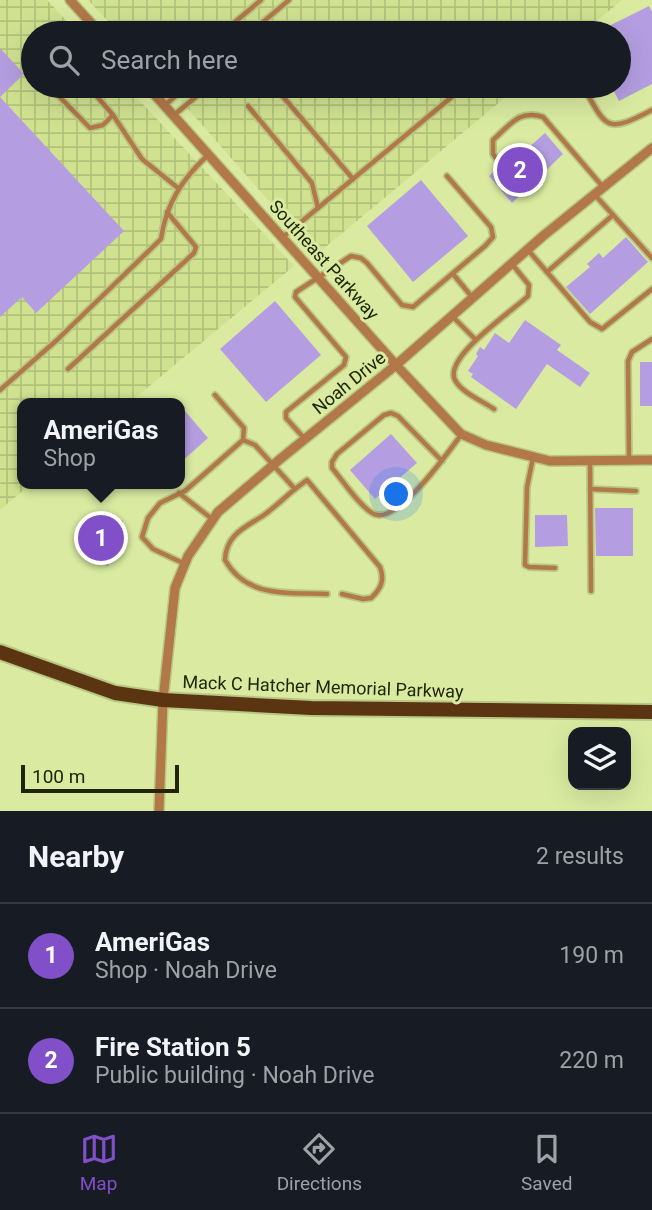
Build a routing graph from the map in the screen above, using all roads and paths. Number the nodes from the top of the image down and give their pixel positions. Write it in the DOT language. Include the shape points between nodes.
graph roads {
  1 [pos="85,0"];
  2 [pos="261,0"];
  3 [pos="289,0"];
  4 [pos="74,4"];
  5 [pos="89,21"];
  6 [pos="236,21"];
  7 [pos="264,21"];
  8 [pos="61,98"];
  9 [pos="98,98"];
  10 [pos="160,98"];
  11 [pos="174,98"];
  12 [pos="194,98"];
  13 [pos="284,98"];
  14 [pos="451,98"];
  15 [pos="590,98"];
  16 [pos="165,106"];
  17 [pos="248,106"];
  18 [pos="652,110"];
  19 [pos="113,115"];
  20 [pos="173,115"];
  21 [pos="652,148"];
  22 [pos="209,155"];
  23 [pos="501,165"];
  24 [pos="447,176"];
  25 [pos="353,179"];
  26 [pos="178,188"];
  27 [pos="604,188"];
  28 [pos="595,195"];
  29 [pos="318,208"];
  30 [pos="167,212"];
  31 [pos="613,215"];
  32 [pos="282,238"];
  33 [pos="528,250"];
  34 [pos="652,258"];
  35 [pos="512,264"];
  36 [pos="547,272"];
  37 [pos="453,274"];
  38 [pos="317,277"];
  39 [pos="652,289"];
  40 [pos="473,298"];
  41 [pos="452,316"];
  42 [pos="652,338"];
  43 [pos="475,339"];
  44 [pos="397,365"];
  45 [pos="68,369"];
  46 [pos="0,390"];
  47 [pos="215,396"];
  48 [pos="494,409"];
  49 [pos="461,434"];
  50 [pos="305,439"];
  51 [pos="243,440"];
  52 [pos="533,457"];
  53 [pos="652,460"];
  54 [pos="442,461"];
  55 [pos="590,461"];
  56 [pos="629,461"];
  57 [pos="273,465"];
  58 [pos="185,489"];
  59 [pos="185,489"];
  60 [pos="295,489"];
  61 [pos="590,489"];
  62 [pos="636,491"];
  63 [pos="179,494"];
  64 [pos="213,520"];
  65 [pos="184,564"];
  66 [pos="555,568"];
  67 [pos="592,591"];
  68 [pos="327,594"];
  69 [pos="342,594"];
  70 [pos="0,652"];
  71 [pos="163,700"];
  72 [pos="652,712"];
  73 [pos="159,811"];
  1 -- 4 [label="lane"];
  2 -- 6 [label="lane"];
  3 -- 7 [label="lane"];
  4 -- 5 [label="street"];
  8 -- 19 [label="lane" via="90,128 103,125"];
  9 -- 19 [label="lane"];
  10 -- 16 [label="street, Southeast Parkway"];
  11 -- 16 [label="lane"];
  12 -- 20 [label="lane"];
  13 -- 25 [label="lane"];
  14 -- 25 [label="lane"];
  15 -- 18 [label="lane" via="601,118 611,125 619,126"];
  16 -- 20 [label="street, Southeast Parkway"];
  17 -- 29 [label="lane" via="312,183"];
  19 -- 26 [label="lane" via="142,159"];
  20 -- 22 [label="street, Southeast Parkway"];
  21 -- 27 [label="street, Noah Drive"];
  22 -- 26 [label="lane"];
  22 -- 32 [label="street, Southeast Parkway"];
  23 -- 27 [label="lane" via="493,154 493,141 516,118 531,113 544,117"];
  24 -- 37 [label="lane" via="491,227 493,237"];
  25 -- 29 [label="lane"];
  26 -- 30 [label="lane"];
  27 -- 28 [label="street, Noah Drive"];
  28 -- 31 [label="lane"];
  28 -- 33 [label="street, Noah Drive"];
  29 -- 32 [label="lane"];
  30 -- 45 [label="lane" via="193,240 194,253"];
  30 -- 46 [label="lane" via="161,239"];
  31 -- 34 [label="lane"];
  31 -- 36 [label="lane"];
  32 -- 38 [label="street, Southeast Parkway"];
  33 -- 35 [label="street, Noah Drive"];
  33 -- 36 [label="lane"];
  35 -- 40 [label="street, Noah Drive"];
  35 -- 43 [label="lane" via="529,285 527,296"];
  36 -- 39 [label="lane" via="602,329"];
  37 -- 38 [label="lane" via="413,307 402,305 361,258 351,256"];
  37 -- 40 [label="lane"];
  38 -- 44 [label="street, Southeast Parkway"];
  38 -- 50 [label="lane" via="295,297 346,356 344,365 286,412"];
  40 -- 41 [label="street, Noah Drive"];
  41 -- 43 [label="lane"];
  41 -- 44 [label="street, Noah Drive"];
  42 -- 56 [label="lane" via="628,360"];
  43 -- 48 [label="lane" via="453,375 462,388"];
  44 -- 49 [label="street, Southeast Parkway"];
  44 -- 50 [label="street, Noah Drive"];
  47 -- 51 [label="lane" via="244,428"];
  49 -- 52 [label="street, Southeast Parkway"];
  49 -- 54 [label="lane"];
  50 -- 57 [label="street, Noah Drive"];
  51 -- 57 [label="lane" via="255,445"];
  51 -- 58 [label="lane"];
  52 -- 55 [label="street, Southeast Parkway"];
  52 -- 66 [label="lane" via="527,487 526,565"];
  53 -- 56 [label="street, Southeast Parkway"];
  54 -- 54 [label="lane" via="418,489 380,517 372,514 332,468 337,454 391,413"];
  55 -- 56 [label="street, Southeast Parkway"];
  55 -- 61 [label="lane"];
  57 -- 60 [label="lane"];
  57 -- 64 [label="street, Noah Drive"];
  59 -- 63 [label="lane"];
  60 -- 68 [label="lane" via="238,531 225,560 240,578 258,589"];
  60 -- 69 [label="lane" via="307,480 380,568 382,584 371,598"];
  61 -- 62 [label="lane"];
  61 -- 67 [label="lane"];
  63 -- 64 [label="lane"];
  63 -- 65 [label="lane" via="160,503 148,518 142,537 153,549"];
  64 -- 65 [label="street, Noah Drive"];
  65 -- 71 [label="street, Noah Drive" via="175,589"];
  70 -- 71 [label="main road, Mack C Hatcher Memorial Parkway" via="115,693"];
  71 -- 72 [label="main road, Mack C Hatcher Memorial Parkway" via="311,709"];
  71 -- 73 [label="street, Noah Drive"];
}
